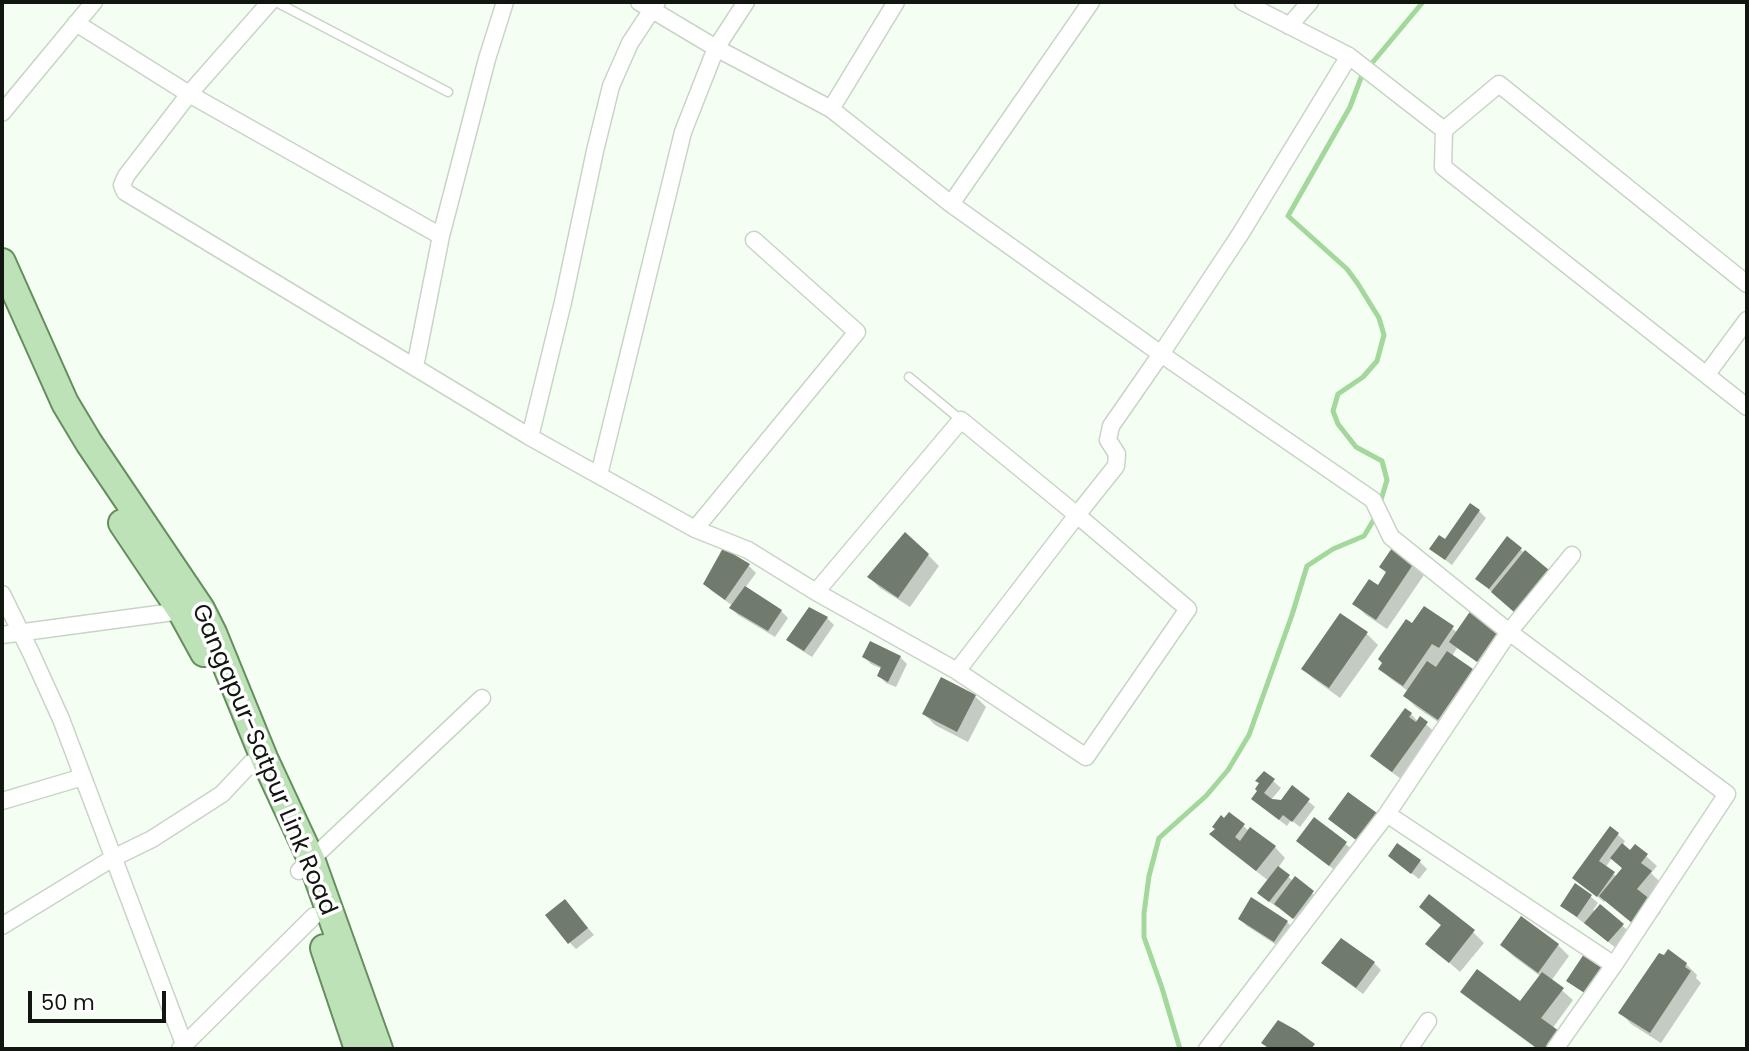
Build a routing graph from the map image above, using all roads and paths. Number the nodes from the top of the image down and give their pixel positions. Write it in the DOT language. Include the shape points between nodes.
graph roads {
  1 [pos="270,2"];
  2 [pos="276,2"];
  3 [pos="505,2"];
  4 [pos="746,2"];
  5 [pos="896,2"];
  6 [pos="1091,2"];
  7 [pos="1243,2"];
  8 [pos="1310,2"];
  9 [pos="649,4"];
  10 [pos="83,9"];
  11 [pos="1289,26"];
  12 [pos="716,48"];
  13 [pos="1361,65"];
  14 [pos="448,92"];
  15 [pos="189,94"];
  16 [pos="831,109"];
  17 [pos="2,113"];
  18 [pos="1444,131"];
  19 [pos="951,204"];
  20 [pos="441,236"];
  21 [pos="754,240"];
  22 [pos="2,262"];
  23 [pos="1747,284"];
  24 [pos="2,305"];
  25 [pos="1747,320"];
  26 [pos="1161,354"];
  27 [pos="415,367"];
  28 [pos="1707,374"];
  29 [pos="909,377"];
  30 [pos="1747,407"];
  31 [pos="961,420"];
  32 [pos="530,437"];
  33 [pos="599,475"];
  34 [pos="1077,515"];
  35 [pos="695,529"];
  36 [pos="1572,555"];
  37 [pos="816,592"];
  38 [pos="2,594"];
  39 [pos="181,611"];
  40 [pos="1509,632"];
  41 [pos="21,633"];
  42 [pos="2,635"];
  43 [pos="957,671"];
  44 [pos="482,698"];
  45 [pos="258,761"];
  46 [pos="83,777"];
  47 [pos="2,801"];
  48 [pos="1387,814"];
  49 [pos="113,858"];
  50 [pos="305,865"];
  51 [pos="314,916"];
  52 [pos="2,926"];
  53 [pos="1614,965"];
  54 [pos="1428,1021"];
  55 [pos="182,1047"];
  56 [pos="358,1049"];
  57 [pos="379,1049"];
  58 [pos="1207,1049"];
  59 [pos="1409,1049"];
  60 [pos="1555,1049"];
  1 -- 15 [label="street"];
  2 -- 14 [label="lane"];
  3 -- 20 [label="street"];
  4 -- 12 [label="street"];
  5 -- 16 [label="street"];
  6 -- 19 [label="street"];
  7 -- 11 [label="street"];
  8 -- 11 [label="street"];
  9 -- 12 [label="street"];
  9 -- 32 [label="street" via="611,86"];
  10 -- 15 [label="street"];
  10 -- 17 [label="street"];
  11 -- 13 [label="street"];
  12 -- 16 [label="street"];
  12 -- 33 [label="street" via="683,132"];
  13 -- 18 [label="street"];
  13 -- 26 [label="street"];
  15 -- 20 [label="street"];
  15 -- 27 [label="street" via="126,176 125,192"];
  16 -- 19 [label="street"];
  18 -- 23 [label="street" via="1499,84"];
  18 -- 28 [label="street" via="1443,167"];
  19 -- 26 [label="street"];
  20 -- 27 [label="street"];
  21 -- 35 [label="street" via="857,332"];
  22 -- 45 [label="main road, Gangapur-Satpur Link Road" via="65,403 214,633"];
  24 -- 39 [label="main road, Gangapur-Satpur Link Road" via="68,440"];
  25 -- 28 [label="street"];
  26 -- 34 [label="street" via="1111,426 1108,440 1117,454 1116,466"];
  26 -- 40 [label="street" via="1373,500 1391,537"];
  27 -- 32 [label="street"];
  28 -- 30 [label="street"];
  29 -- 31 [label="lane"];
  31 -- 34 [label="street"];
  31 -- 37 [label="street"];
  32 -- 33 [label="street"];
  33 -- 35 [label="street"];
  34 -- 43 [label="street"];
  34 -- 43 [label="street" via="1188,609 1086,757"];
  35 -- 37 [label="street" via="748,550"];
  36 -- 40 [label="street"];
  37 -- 43 [label="street"];
  38 -- 41 [label="street"];
  39 -- 41 [label="street"];
  39 -- 45 [label="main road, Gangapur-Satpur Link Road"];
  40 -- 48 [label="street"];
  40 -- 53 [label="street" via="1727,794"];
  41 -- 42 [label="street"];
  41 -- 46 [label="street"];
  44 -- 50 [label="street"];
  45 -- 49 [label="street" via="222,794"];
  45 -- 50 [label="main road, Gangapur-Satpur Link Road"];
  46 -- 47 [label="street"];
  46 -- 49 [label="street"];
  48 -- 53 [label="street"];
  48 -- 58 [label="street"];
  49 -- 52 [label="street"];
  49 -- 55 [label="street"];
  50 -- 51 [label="main road, Gangapur-Satpur Link Road"];
  50 -- 57 [label="main road, Gangapur-Satpur Link Road"];
  51 -- 55 [label="street"];
  51 -- 56 [label="main road, Gangapur-Satpur Link Road"];
  53 -- 60 [label="street"];
  54 -- 59 [label="street"];
}
